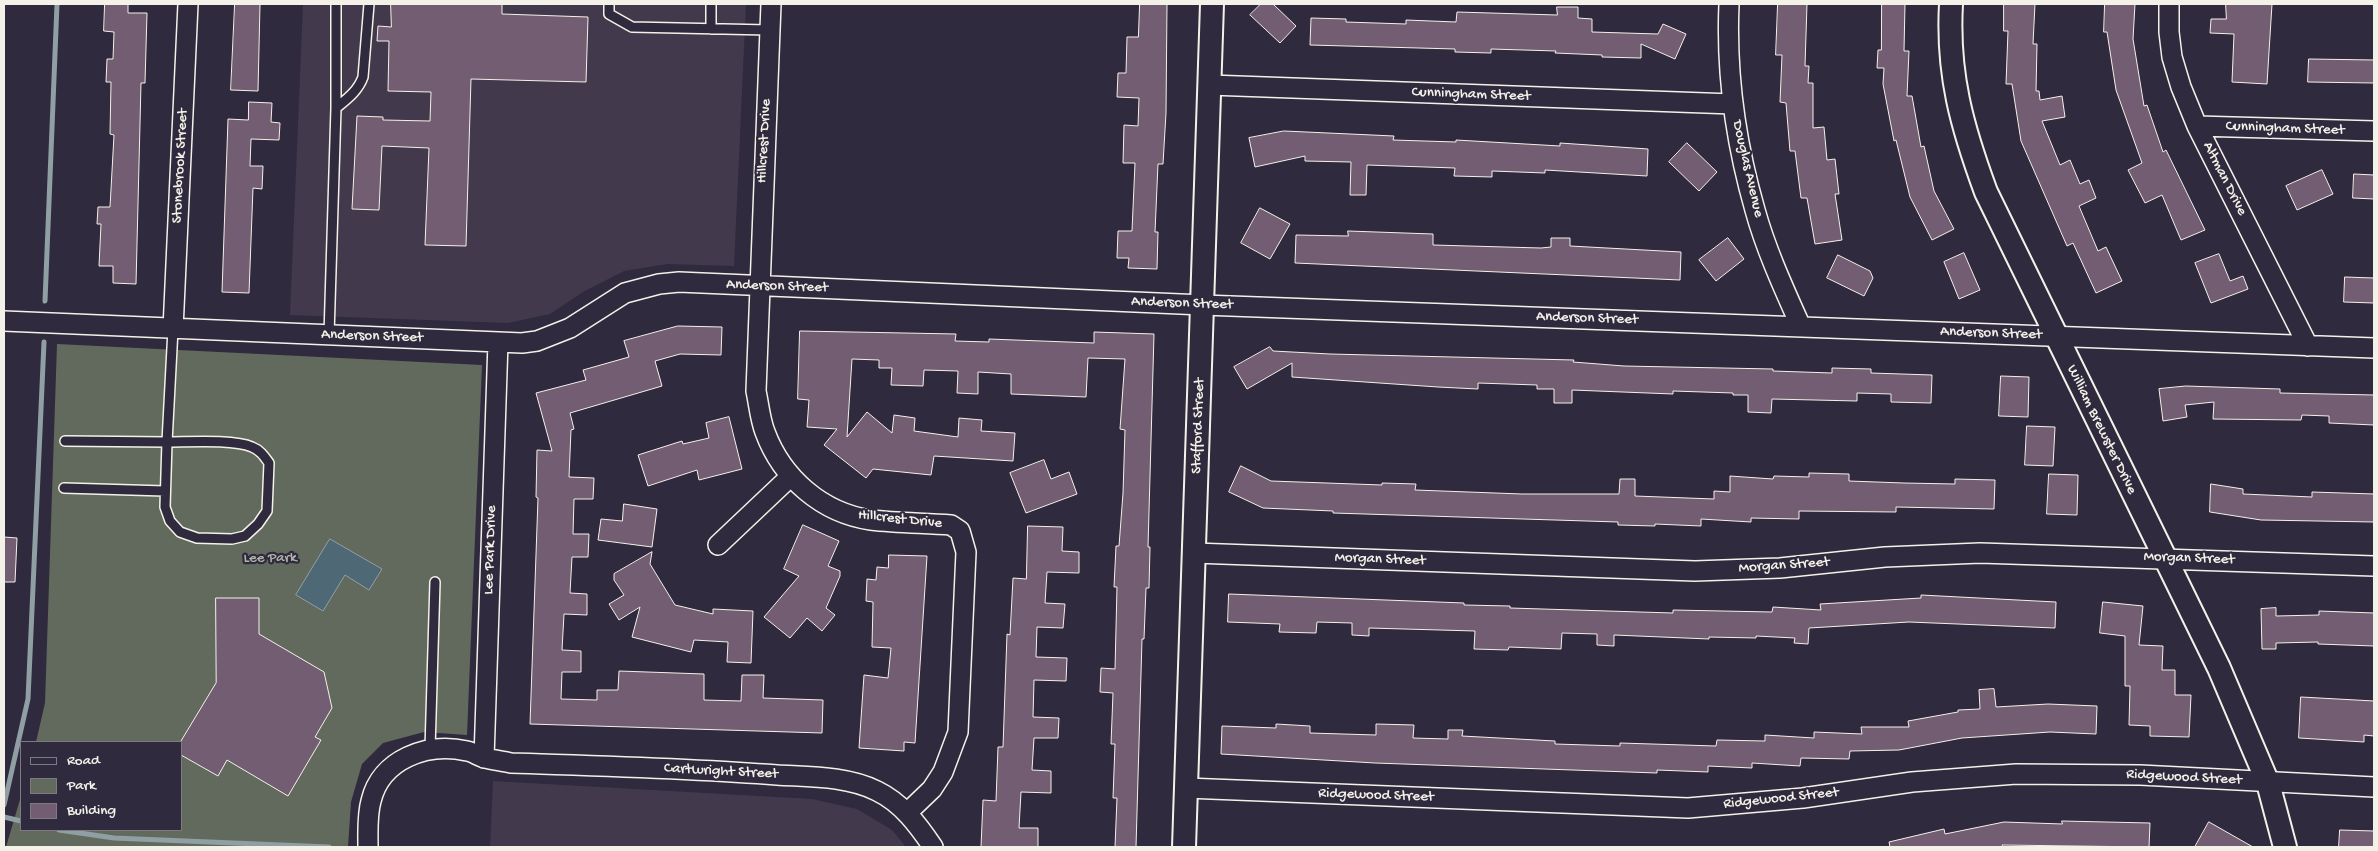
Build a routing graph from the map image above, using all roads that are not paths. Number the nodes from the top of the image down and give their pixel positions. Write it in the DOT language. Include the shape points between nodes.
graph roads {
  1 [pos="188,4"];
  2 [pos="336,4"];
  3 [pos="369,4"];
  4 [pos="609,4"];
  5 [pos="712,4"];
  6 [pos="771,4"];
  7 [pos="1212,4"];
  8 [pos="1728,4"];
  9 [pos="1951,4"];
  10 [pos="2169,4"];
  11 [pos="711,29"];
  12 [pos="770,30"];
  13 [pos="1210,85"];
  14 [pos="1733,104"];
  15 [pos="336,108"];
  16 [pos="2196,126"];
  17 [pos="2374,131"];
  18 [pos="758,286"];
  19 [pos="1203,305"];
  20 [pos="4,321"];
  21 [pos="1800,327"];
  22 [pos="174,328"];
  23 [pos="329,335"];
  24 [pos="2056,336"];
  25 [pos="498,342"];
  26 [pos="2308,346"];
  27 [pos="2374,348"];
  28 [pos="65,441"];
  29 [pos="167,442"];
  30 [pos="791,476"];
  31 [pos="64,488"];
  32 [pos="165,492"];
  33 [pos="718,546"];
  34 [pos="1194,552"];
  35 [pos="2164,558"];
  36 [pos="2374,566"];
  37 [pos="435,582"];
  38 [pos="430,749"];
  39 [pos="484,758"];
  40 [pos="2268,783"];
  41 [pos="2374,787"];
  42 [pos="1186,788"];
  43 [pos="908,813"];
  44 [pos="368,847"];
  45 [pos="933,847"];
  46 [pos="1184,847"];
  47 [pos="2285,847"];
  1 -- 22 [label="street, Stonebrook Street"];
  2 -- 15 [label="lane"];
  3 -- 15 [label="lane" via="364,77 352,95"];
  4 -- 11 [label="lane" via="609,14 632,27"];
  5 -- 11 [label="lane"];
  6 -- 12 [label="street, Hillcrest Drive"];
  7 -- 13 [label="street, Stafford Street"];
  8 -- 14 [label="street, Douglas Avenue"];
  9 -- 24 [label="street, William Brewster Drive" via="1956,97 1967,139 1986,192"];
  10 -- 16 [label="street, Altman Drive" via="2172,57"];
  11 -- 12 [label="lane"];
  12 -- 18 [label="street, Hillcrest Drive"];
  13 -- 14 [label="street, Cunningham Street"];
  13 -- 19 [label="street, Stafford Street"];
  14 -- 21 [label="street, Douglas Avenue" via="1755,210"];
  15 -- 23 [label="lane"];
  16 -- 17 [label="street, Cunningham Street"];
  16 -- 26 [label="street, Altman Drive"];
  18 -- 19 [label="street, Anderson Street"];
  18 -- 25 [label="street, Anderson Street" via="659,284 625,294 555,335 522,343"];
  18 -- 30 [label="street, Hillcrest Drive" via="756,391 765,432 776,456"];
  19 -- 21 [label="street, Anderson Street"];
  19 -- 34 [label="street, Stafford Street"];
  20 -- 22 [label="street, Anderson Street"];
  21 -- 24 [label="street, Anderson Street"];
  22 -- 23 [label="street, Anderson Street"];
  22 -- 29 [label="lane"];
  23 -- 25 [label="street, Anderson Street"];
  24 -- 26 [label="street, Anderson Street"];
  24 -- 35 [label="street, William Brewster Drive"];
  25 -- 39 [label="street, Lee Park Drive"];
  26 -- 27 [label="street, Anderson Street"];
  28 -- 29 [label="lane"];
  29 -- 32 [label="lane"];
  29 -- 32 [label="lane" via="240,444 262,453 269,463 267,512 245,536 232,540 197,538 180,532 170,521 164,507"];
  30 -- 33 [label="street"];
  30 -- 43 [label="street, Hillcrest Drive" via="802,489 827,506 869,520 951,525 964,538 958,732 943,772 932,789"];
  31 -- 32 [label="lane"];
  34 -- 35 [label="street, Morgan Street" via="1695,571 1980,553"];
  34 -- 42 [label="street, Stafford Street"];
  35 -- 36 [label="street, Morgan Street"];
  35 -- 40 [label="street, William Brewster Drive" via="2219,668"];
  37 -- 38 [label="lane"];
  38 -- 39 [label="street, Cartwright Street" via="468,751"];
  38 -- 44 [label="street" via="406,757 389,768 379,781 371,801"];
  39 -- 43 [label="street, Cartwright Street" via="511,763 745,772 836,780 878,791"];
  40 -- 41 [label="street, Ridgewood Street"];
  40 -- 42 [label="street, Ridgewood Street" via="2140,775 2016,774 1912,782 1803,798 1688,808"];
  40 -- 47 [label="street, William Brewster Drive"];
  42 -- 46 [label="street, Stafford Street"];
  43 -- 45 [label="street, Cartwright Street"];
}
